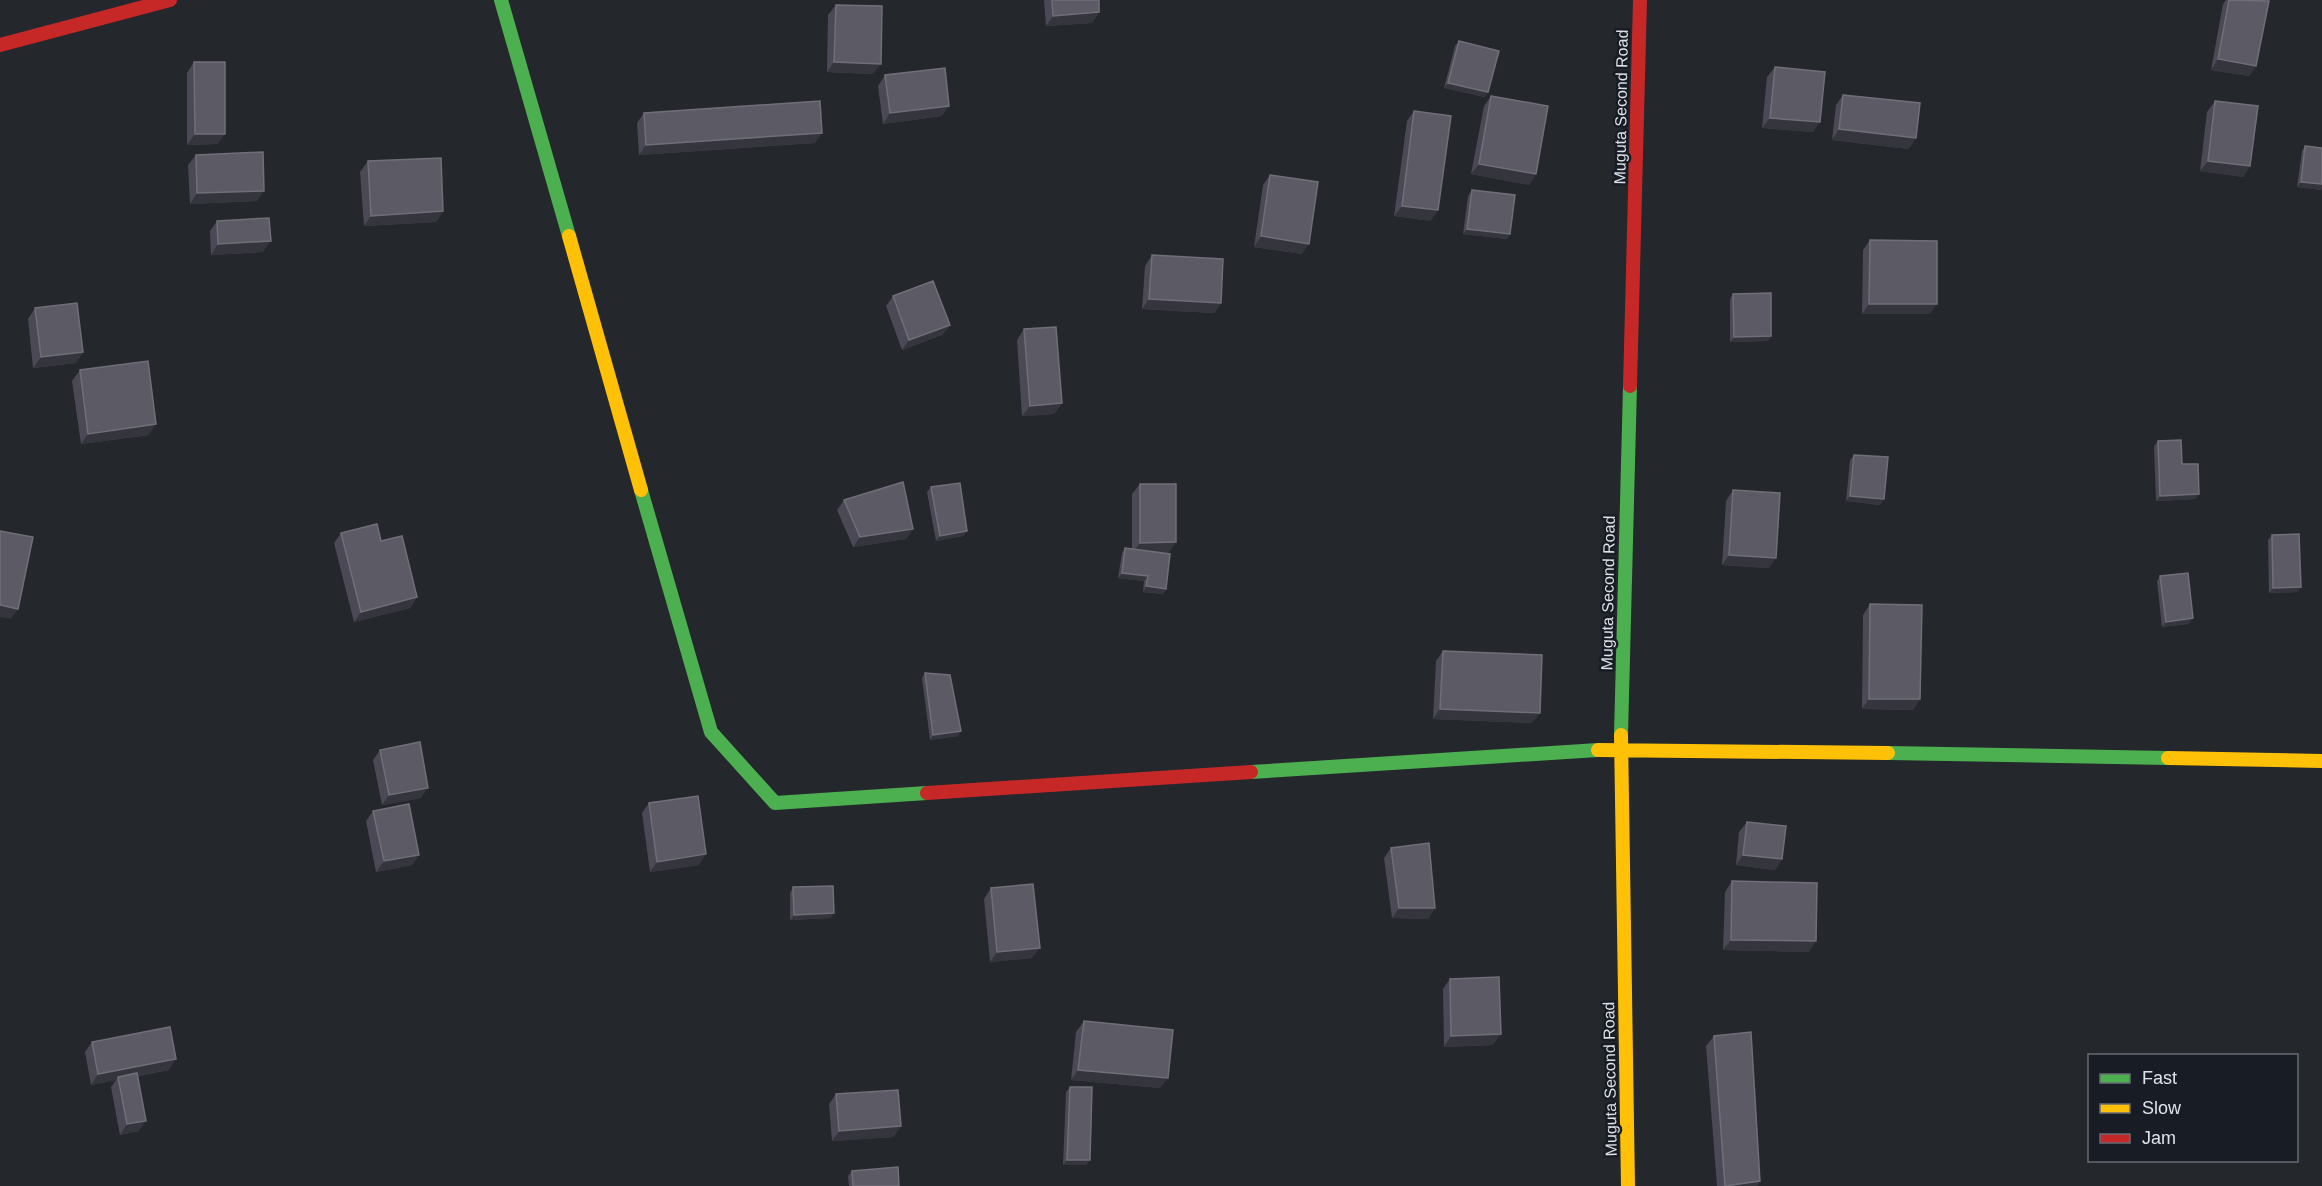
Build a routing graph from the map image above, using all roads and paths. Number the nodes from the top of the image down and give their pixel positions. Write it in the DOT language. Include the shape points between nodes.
graph roads {
  1 [pos="170,0"];
  2 [pos="501,0"];
  3 [pos="1640,0"];
  4 [pos="0,45"];
  5 [pos="1621,748"];
  6 [pos="2322,761"];
  7 [pos="1628,1186"];
  1 -- 4 [label="street"];
  2 -- 5 [label="street" via="711,732 775,803"];
  3 -- 5 [label="street, Muguta Second Road"];
  5 -- 6 [label="street"];
  5 -- 7 [label="street, Muguta Second Road"];
}
